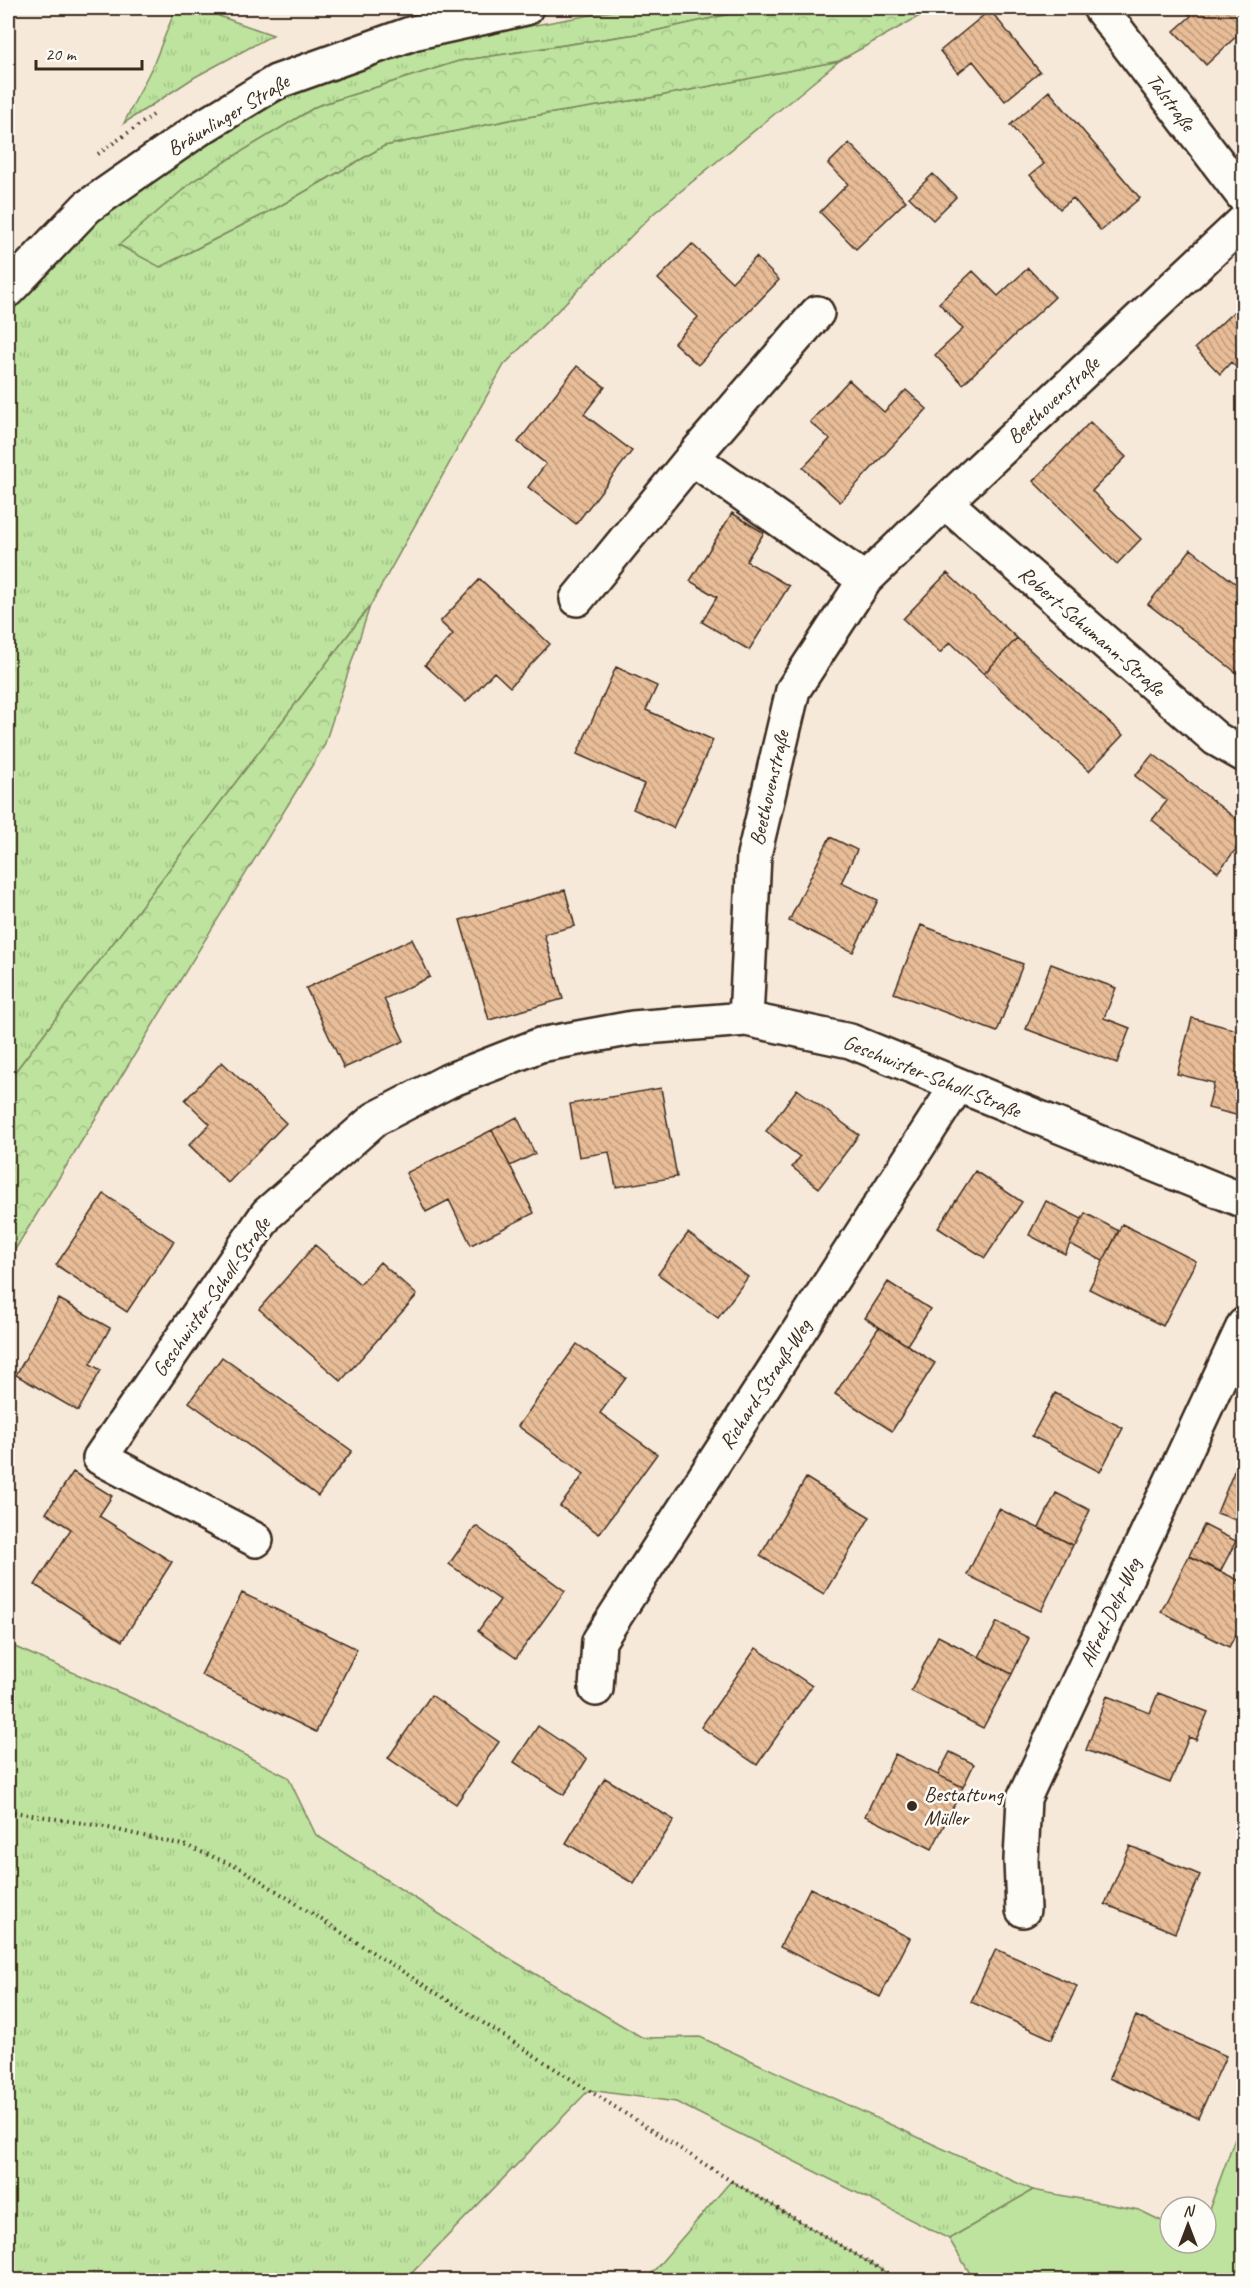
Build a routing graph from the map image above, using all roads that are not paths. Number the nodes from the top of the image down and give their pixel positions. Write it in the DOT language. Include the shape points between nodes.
graph roads {
  1 [pos="526,8"];
  2 [pos="1100,8"];
  3 [pos="1244,196"];
  4 [pos="1244,221"];
  5 [pos="8,290"];
  6 [pos="817,313"];
  7 [pos="692,458"];
  8 [pos="945,502"];
  9 [pos="865,580"];
  10 [pos="578,599"];
  11 [pos="1244,755"];
  12 [pos="746,1019"];
  13 [pos="957,1086"];
  14 [pos="1244,1201"];
  15 [pos="1244,1325"];
  16 [pos="256,1540"];
  17 [pos="596,1689"];
  18 [pos="1023,1910"];
  1 -- 5 [label="street, Bräunlinger Straße" via="413,33 276,82 199,129 87,207"];
  2 -- 3 [label="street, Talstraße"];
  4 -- 8 [label="street, Beethovenstraße"];
  6 -- 7 [label="street"];
  7 -- 9 [label="street"];
  7 -- 10 [label="street"];
  8 -- 9 [label="street, Beethovenstraße"];
  8 -- 11 [label="street, Robert-Schumann-Straße" via="1216,739"];
  9 -- 12 [label="street, Beethovenstraße" via="793,690 754,855"];
  12 -- 13 [label="street, Geschwister-Scholl-Straße" via="850,1041"];
  12 -- 16 [label="street, Geschwister-Scholl-Straße" via="633,1028 540,1045 448,1081 375,1119 267,1214 100,1458"];
  13 -- 14 [label="street, Geschwister-Scholl-Straße"];
  13 -- 17 [label="street, Richard-Strauß-Weg" via="599,1641"];
  15 -- 18 [label="street, Alfred-Delp-Weg" via="1024,1798"];
}
